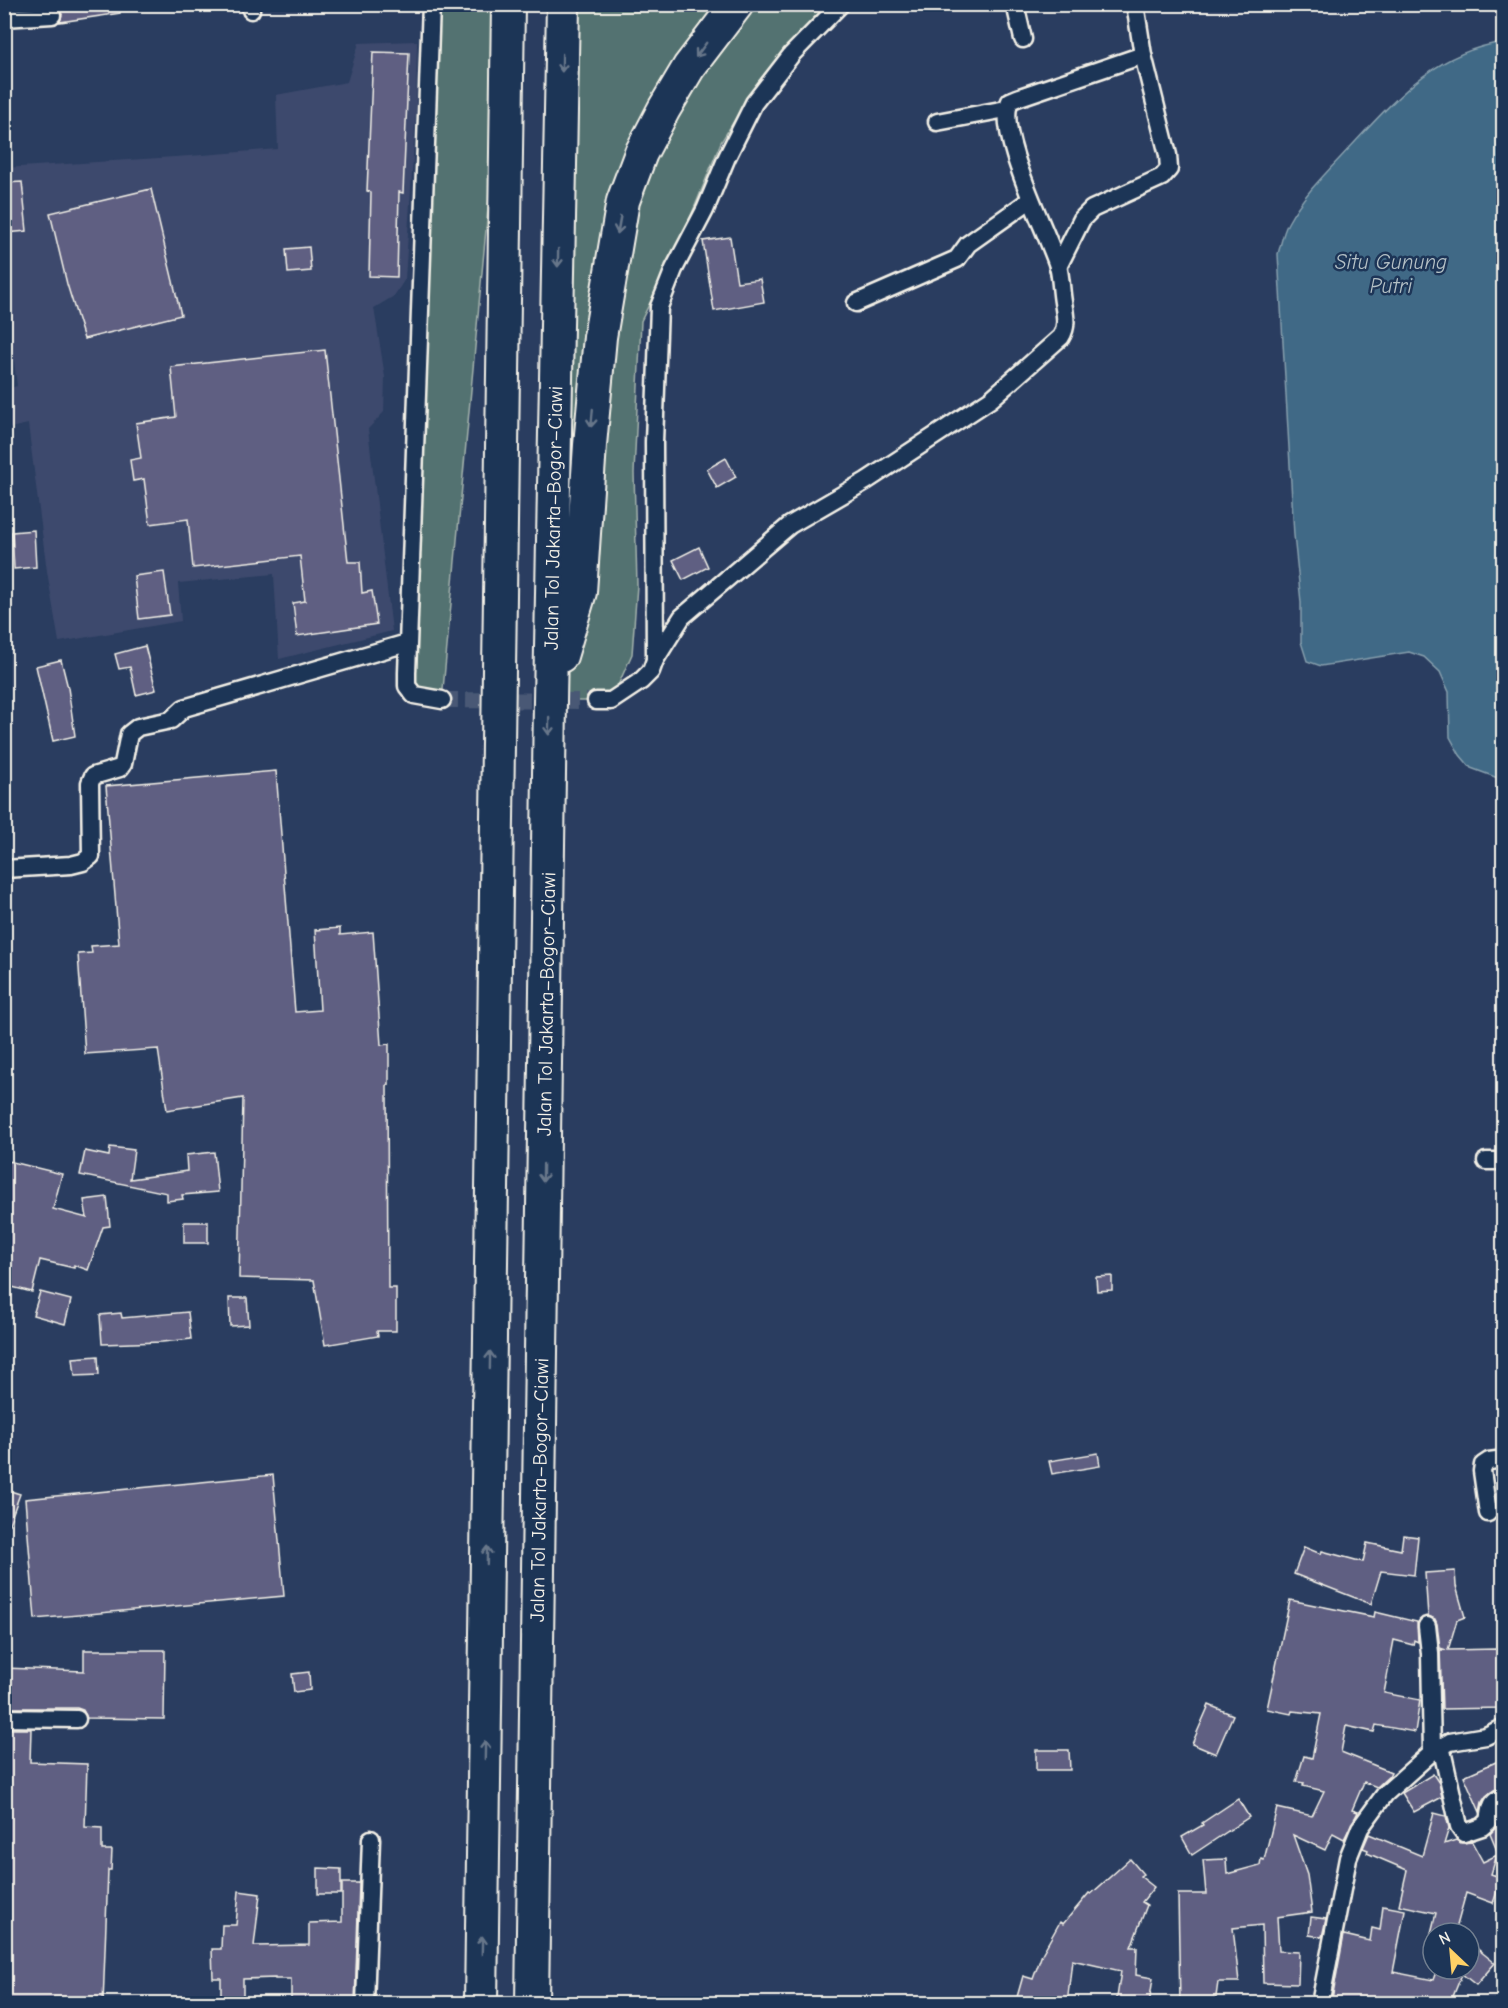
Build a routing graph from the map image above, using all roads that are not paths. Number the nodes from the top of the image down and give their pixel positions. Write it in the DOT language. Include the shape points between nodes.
graph roads {
  1 [pos="431,4"];
  2 [pos="508,4"];
  3 [pos="563,4"];
  4 [pos="737,4"];
  5 [pos="841,4"];
  6 [pos="1015,4"];
  7 [pos="1135,4"];
  8 [pos="52,15"];
  9 [pos="4,18"];
  10 [pos="1023,39"];
  11 [pos="1143,55"];
  12 [pos="1006,109"];
  13 [pos="937,122"];
  14 [pos="1030,200"];
  15 [pos="1058,267"];
  16 [pos="856,303"];
  17 [pos="407,643"];
  18 [pos="655,660"];
  19 [pos="550,690"];
  20 [pos="442,700"];
  21 [pos="596,701"];
  22 [pos="4,869"];
  23 [pos="1486,1161"];
  24 [pos="1503,1161"];
  25 [pos="1503,1459"];
  26 [pos="1488,1513"];
  27 [pos="1427,1626"];
  28 [pos="4,1718"];
  29 [pos="77,1719"];
  30 [pos="1503,1727"];
  31 [pos="1436,1749"];
  32 [pos="1503,1797"];
  33 [pos="371,1839"];
  34 [pos="365,2004"];
  35 [pos="481,2004"];
  36 [pos="532,2004"];
  37 [pos="1320,2004"];
  1 -- 17 [label="street"];
  35 -- 2 [label="highway, one-way"];
  3 -- 19 [label="highway, Jalan Tol Jakarta–Bogor–Ciawi, one-way"];
  4 -- 19 [label="highway, one-way" via="688,68 641,153 623,201 600,337 580,592"];
  5 -- 18 [label="street" via="792,54 754,103 659,307 654,442"];
  6 -- 10 [label="street"];
  7 -- 11 [label="street"];
  8 -- 9 [label="street"];
  11 -- 12 [label="street" via="1017,98"];
  11 -- 15 [label="street" via="1169,169 1162,177 1092,209"];
  12 -- 13 [label="street"];
  12 -- 14 [label="street" via="1006,122"];
  14 -- 15 [label="street"];
  14 -- 16 [label="street" via="968,244 957,259"];
  15 -- 18 [label="street" via="1066,323 1061,337 991,399 866,481 790,525 682,617"];
  17 -- 20 [label="street" via="410,691"];
  17 -- 22 [label="street" via="184,708 171,720 138,727 129,734 120,768 93,776 90,783 91,856 71,865"];
  18 -- 21 [label="street" via="651,671 626,693 611,701"];
  19 -- 36 [label="highway, Jalan Tol Jakarta–Bogor–Ciawi, one-way"];
  23 -- 24 [label="street"];
  25 -- 26 [label="street" via="1483,1465"];
  27 -- 31 [label="street"];
  28 -- 29 [label="street"];
  30 -- 31 [label="street" via="1486,1736 1450,1742"];
  31 -- 32 [label="street" via="1464,1833 1489,1821 1491,1804"];
  31 -- 37 [label="street" via="1385,1794 1360,1828 1348,1858"];
  33 -- 34 [label="street"];
}
